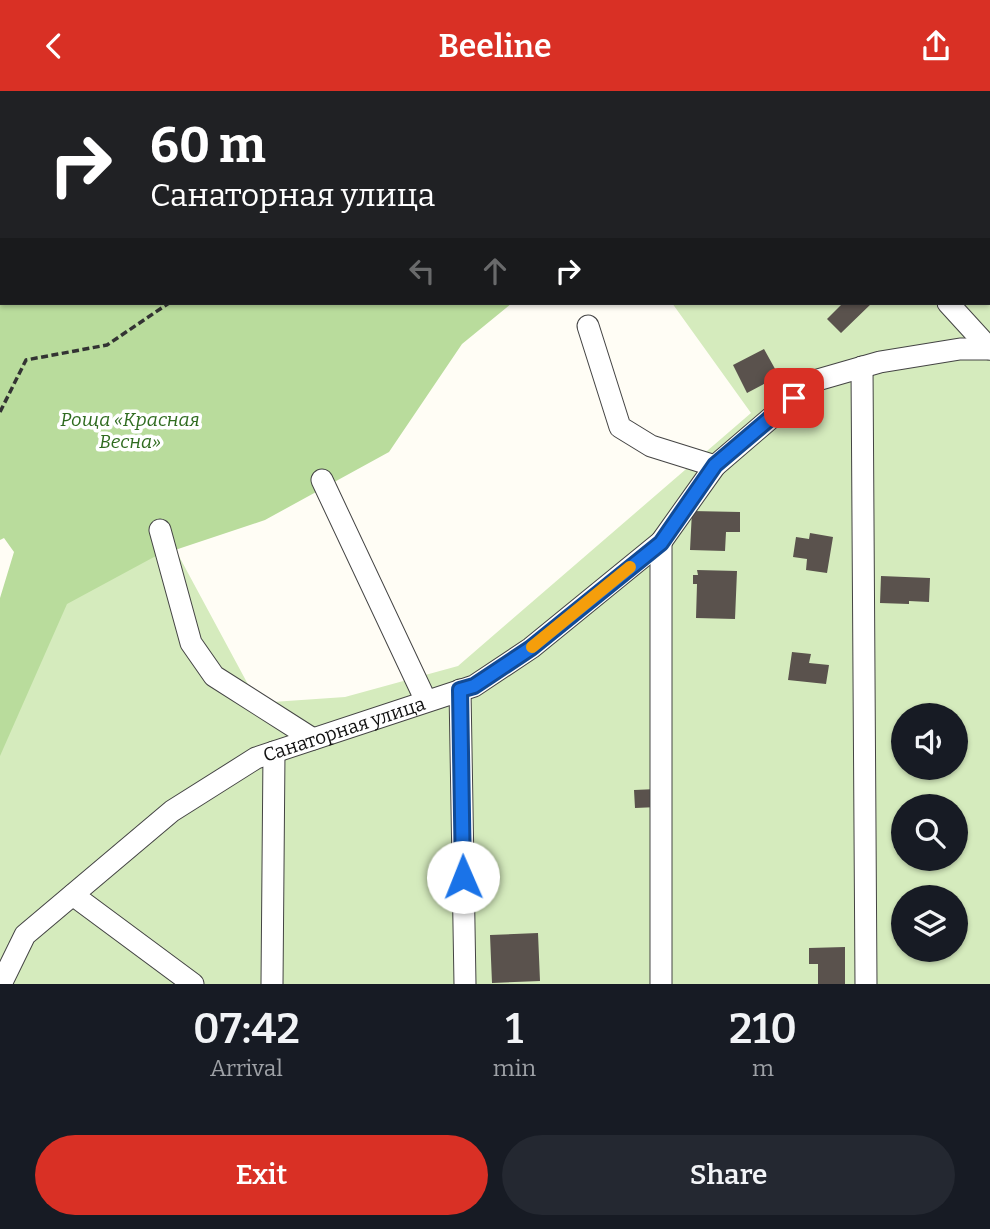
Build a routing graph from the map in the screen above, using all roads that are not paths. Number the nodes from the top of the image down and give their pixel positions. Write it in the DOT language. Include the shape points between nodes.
graph roads {
  1 [pos="950,305"];
  2 [pos="589,326"];
  3 [pos="990,349"];
  4 [pos="862,367"];
  5 [pos="715,465"];
  6 [pos="322,480"];
  7 [pos="160,530"];
  8 [pos="661,543"];
  9 [pos="460,690"];
  10 [pos="426,701"];
  11 [pos="313,739"];
  12 [pos="274,752"];
  13 [pos="73,895"];
  14 [pos="1,984"];
  15 [pos="193,984"];
  16 [pos="272,984"];
  17 [pos="465,984"];
  18 [pos="661,984"];
  19 [pos="866,984"];
  1 -- 3 [label="street"];
  2 -- 5 [label="street" via="620,427 651,446"];
  3 -- 4 [label="street, Санаторная улица" via="960,349"];
  4 -- 5 [label="street, Санаторная улица" via="814,381"];
  4 -- 19 [label="street"];
  5 -- 8 [label="street, Санаторная улица"];
  6 -- 10 [label="street"];
  7 -- 11 [label="street" via="191,643 214,677"];
  8 -- 9 [label="street, Санаторная улица" via="531,648 474,686"];
  8 -- 18 [label="street"];
  9 -- 10 [label="street, Санаторная улица"];
  9 -- 17 [label="street"];
  10 -- 11 [label="street, Санаторная улица"];
  11 -- 12 [label="street, Санаторная улица"];
  12 -- 13 [label="street, Санаторная улица" via="256,758 172,811"];
  12 -- 16 [label="street"];
  13 -- 14 [label="street, Санаторная улица" via="25,935"];
  13 -- 15 [label="street"];
}
